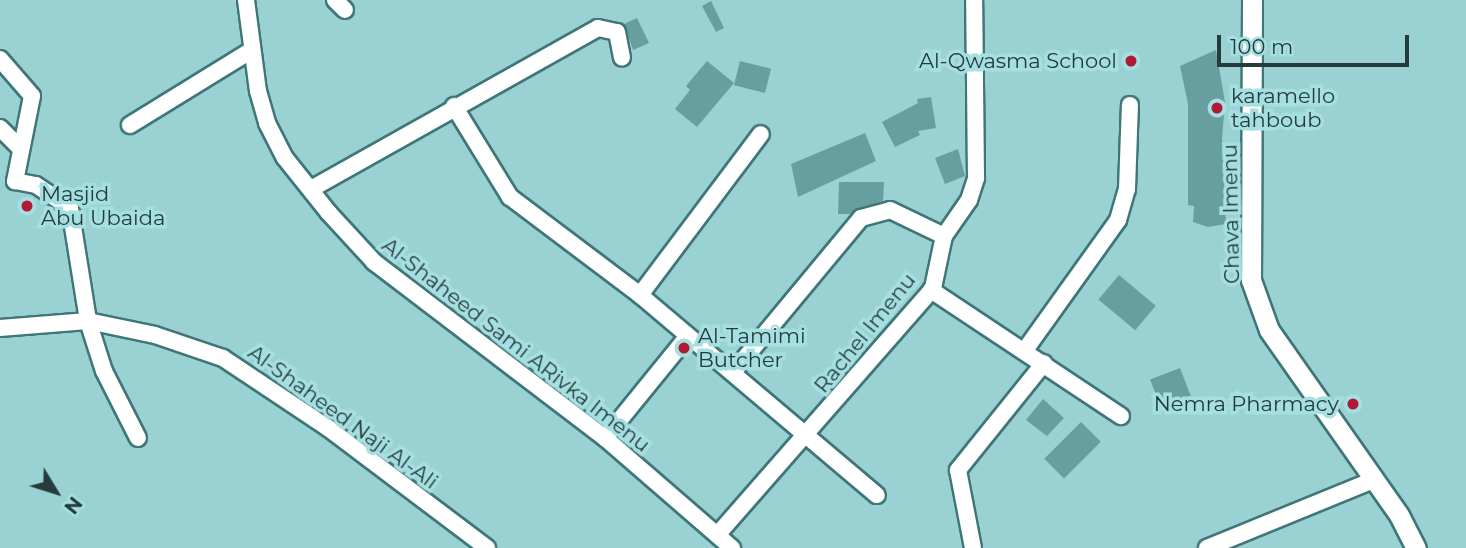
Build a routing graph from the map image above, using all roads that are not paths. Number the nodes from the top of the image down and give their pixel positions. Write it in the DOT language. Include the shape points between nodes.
graph roads {
  1 [pos="246,0"];
  2 [pos="974,0"];
  3 [pos="1252,0"];
  4 [pos="252,50"];
  5 [pos="622,58"];
  6 [pos="0,59"];
  7 [pos="1130,105"];
  8 [pos="454,106"];
  9 [pos="130,125"];
  10 [pos="0,128"];
  11 [pos="761,134"];
  12 [pos="21,149"];
  13 [pos="311,189"];
  14 [pos="944,236"];
  15 [pos="931,290"];
  16 [pos="640,295"];
  17 [pos="88,321"];
  18 [pos="0,328"];
  19 [pos="687,337"];
  20 [pos="1025,350"];
  21 [pos="1044,363"];
  22 [pos="734,371"];
  23 [pos="1121,416"];
  24 [pos="809,434"];
  25 [pos="138,438"];
  26 [pos="605,438"];
  27 [pos="1374,480"];
  28 [pos="877,495"];
  29 [pos="718,534"];
  30 [pos="487,548"];
  31 [pos="732,548"];
  32 [pos="973,548"];
  33 [pos="1207,548"];
  34 [pos="1416,548"];
  1 -- 4 [label="street, Al-Shaheed Sami ARivka Imenu"];
  2 -- 14 [label="street, Rachel Imenu" via="976,178 969,200"];
  3 -- 27 [label="street, Chava Imenu" via="1251,280 1269,330"];
  4 -- 9 [label="street"];
  4 -- 13 [label="street, Al-Shaheed Sami ARivka Imenu" via="269,129 285,158"];
  5 -- 8 [label="street" via="617,32 598,28"];
  6 -- 12 [label="street" via="32,96"];
  7 -- 20 [label="street" via="1126,199 1118,220"];
  8 -- 13 [label="street"];
  8 -- 16 [label="street" via="510,197"];
  10 -- 12 [label="street"];
  11 -- 16 [label="street"];
  12 -- 17 [label="street" via="15,181 36,186 70,208"];
  13 -- 26 [label="street, Al-Shaheed Sami ARivka Imenu" via="374,262"];
  14 -- 15 [label="street, Rachel Imenu"];
  14 -- 22 [label="street" via="897,212 867,214"];
  15 -- 20 [label="street"];
  15 -- 24 [label="street, Rachel Imenu"];
  16 -- 19 [label="street"];
  17 -- 18 [label="street, Al-Shaheed Naji Al-Ali"];
  17 -- 25 [label="street" via="104,371"];
  17 -- 30 [label="street, Al-Shaheed Naji Al-Ali" via="155,335 223,358 328,428"];
  19 -- 22 [label="street"];
  19 -- 26 [label="street"];
  20 -- 21 [label="street"];
  21 -- 23 [label="street"];
  21 -- 32 [label="street" via="958,470"];
  22 -- 24 [label="street"];
  24 -- 28 [label="street"];
  24 -- 29 [label="street, Rachel Imenu"];
  26 -- 29 [label="street, Al-Shaheed Sami ARivka Imenu"];
  27 -- 33 [label="street"];
  27 -- 34 [label="street, Chava Imenu"];
  29 -- 31 [label="street, Al-Shaheed Sami ARivka Imenu"];
}
